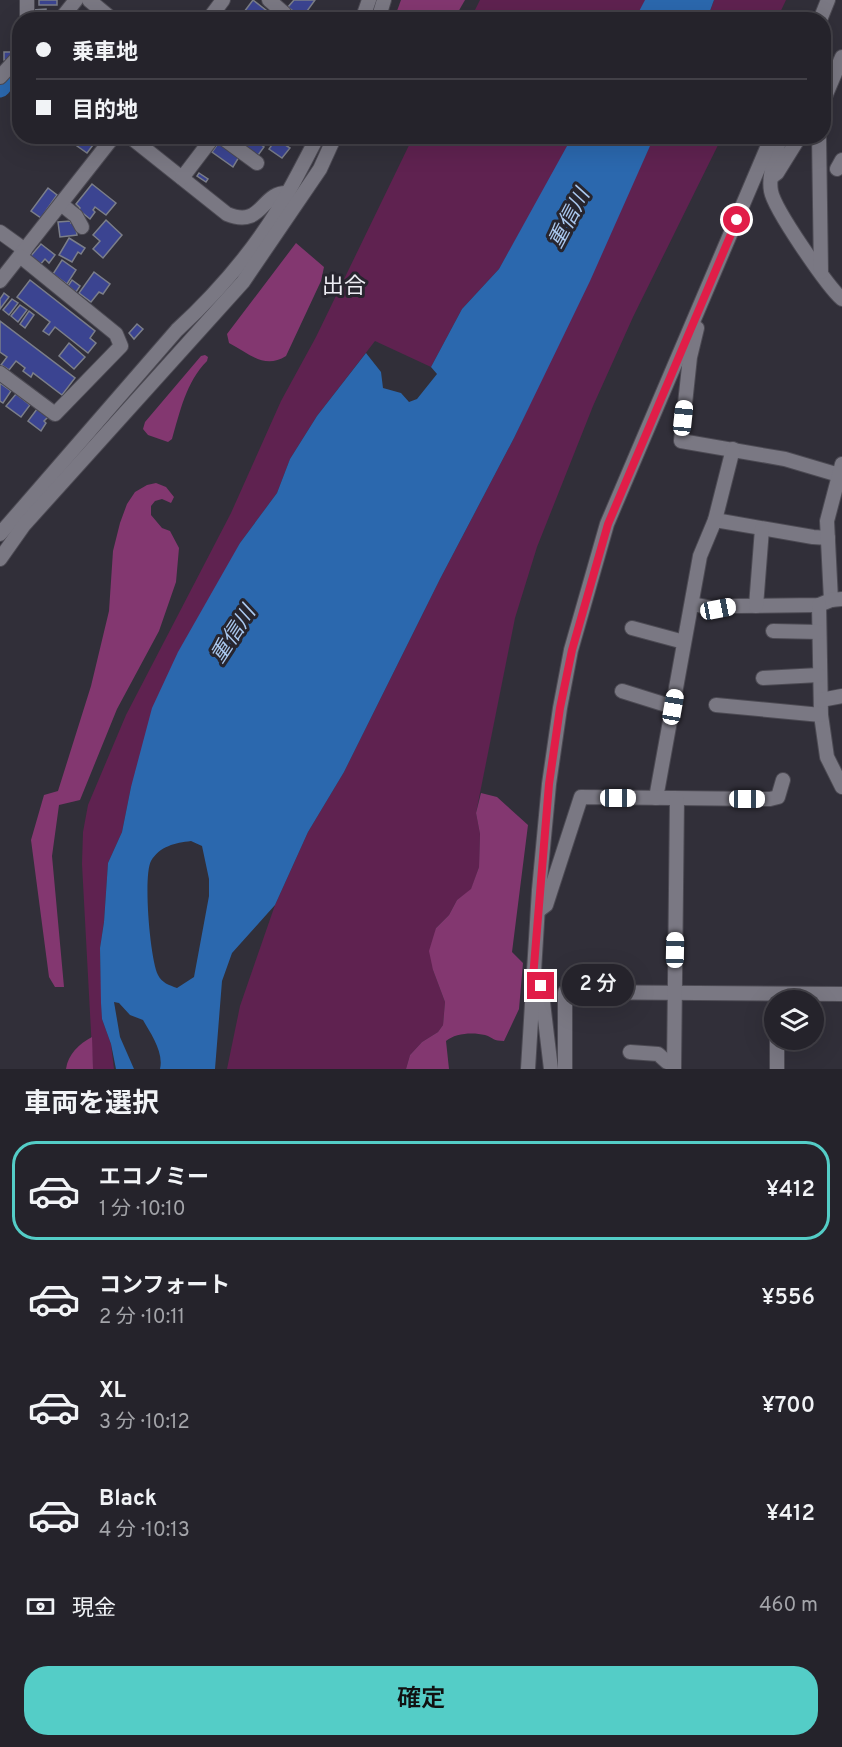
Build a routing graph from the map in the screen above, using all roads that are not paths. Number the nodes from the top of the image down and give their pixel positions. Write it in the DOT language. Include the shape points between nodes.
graph roads {
  1 [pos="76,0"];
  2 [pos="88,0"];
  3 [pos="223,0"];
  4 [pos="269,0"];
  5 [pos="66,12"];
  6 [pos="103,12"];
  7 [pos="213,12"];
  8 [pos="283,12"];
  9 [pos="842,57"];
  10 [pos="12,64"];
  11 [pos="0,77"];
  12 [pos="831,82"];
  13 [pos="108,144"];
  14 [pos="139,144"];
  15 [pos="208,144"];
  16 [pos="231,144"];
  17 [pos="314,144"];
  18 [pos="323,144"];
  19 [pos="331,144"];
  20 [pos="769,144"];
  21 [pos="778,144"];
  22 [pos="795,144"];
  23 [pos="819,144"];
  24 [pos="257,163"];
  25 [pos="320,169"];
  26 [pos="771,177"];
  27 [pos="182,178"];
  28 [pos="288,193"];
  29 [pos="61,204"];
  30 [pos="82,227"];
  31 [pos="0,232"];
  32 [pos="22,253"];
  33 [pos="821,272"];
  34 [pos="0,281"];
  35 [pos="842,299"];
  36 [pos="695,318"];
  37 [pos="0,373"];
  38 [pos="734,449"];
  39 [pos="840,469"];
  40 [pos="715,520"];
  41 [pos="762,529"];
  42 [pos="0,534"];
  43 [pos="828,538"];
  44 [pos="0,559"];
  45 [pos="831,602"];
  46 [pos="692,604"];
  47 [pos="756,606"];
  48 [pos="632,628"];
  49 [pos="773,631"];
  50 [pos="819,632"];
  51 [pos="684,642"];
  52 [pos="819,675"];
  53 [pos="764,678"];
  54 [pos="622,691"];
  55 [pos="842,696"];
  56 [pos="821,700"];
  57 [pos="716,705"];
  58 [pos="673,707"];
  59 [pos="821,715"];
  60 [pos="783,780"];
  61 [pos="842,787"];
  62 [pos="656,798"];
  63 [pos="677,799"];
  64 [pos="538,911"];
  65 [pos="533,978"];
  66 [pos="675,994"];
  67 [pos="842,994"];
  68 [pos="824,995"];
  69 [pos="764,997"];
  70 [pos="777,1050"];
  71 [pos="630,1052"];
  72 [pos="674,1066"];
  73 [pos="528,1069"];
  74 [pos="551,1069"];
  75 [pos="565,1069"];
  76 [pos="777,1069"];
  1 -- 5 [label="street"];
  2 -- 6 [label="street"];
  3 -- 7 [label="street"];
  4 -- 8 [label="street"];
  9 -- 12 [label="street"];
  10 -- 11 [label="street"];
  13 -- 29 [label="street"];
  14 -- 27 [label="street"];
  15 -- 27 [label="street"];
  16 -- 24 [label="street"];
  17 -- 28 [label="street"];
  18 -- 25 [label="street"];
  19 -- 25 [label="street"];
  20 -- 36 [label="street"];
  21 -- 26 [label="street"];
  22 -- 26 [label="street"];
  23 -- 33 [label="street"];
  25 -- 44 [label="street" via="243,282 24,525"];
  26 -- 33 [label="street" via="771,193"];
  27 -- 28 [label="street" via="227,214 240,217 256,214 274,195"];
  28 -- 42 [label="street" via="219,287"];
  29 -- 30 [label="street"];
  29 -- 32 [label="street"];
  31 -- 32 [label="street"];
  32 -- 34 [label="street"];
  32 -- 37 [label="street" via="116,334 121,345 55,414"];
  33 -- 35 [label="street"];
  36 -- 38 [label="street" via="698,326 690,357 681,441"];
  36 -- 64 [label="street" via="608,524 572,650 549,784"];
  38 -- 39 [label="street"];
  38 -- 40 [label="street"];
  39 -- 43 [label="street" via="827,521"];
  40 -- 41 [label="street"];
  40 -- 46 [label="street" via="700,556"];
  41 -- 43 [label="street"];
  41 -- 47 [label="street"];
  43 -- 45 [label="street"];
  45 -- 47 [label="street"];
  45 -- 50 [label="street"];
  46 -- 47 [label="street" via="718,609"];
  46 -- 51 [label="street"];
  48 -- 51 [label="street"];
  49 -- 50 [label="street"];
  50 -- 52 [label="street"];
  51 -- 58 [label="street"];
  52 -- 53 [label="street"];
  52 -- 56 [label="street"];
  54 -- 58 [label="street"];
  55 -- 56 [label="street"];
  56 -- 59 [label="street"];
  57 -- 59 [label="street"];
  58 -- 62 [label="street"];
  59 -- 61 [label="street" via="827,756"];
  60 -- 63 [label="street" via="778,797 770,799"];
  62 -- 63 [label="street"];
  62 -- 64 [label="street" via="581,797 546,905"];
  63 -- 66 [label="street"];
  64 -- 65 [label="street"];
  65 -- 73 [label="street"];
  65 -- 74 [label="street" via="541,986"];
  66 -- 69 [label="street"];
  66 -- 72 [label="street"];
  66 -- 75 [label="street" via="565,992"];
  67 -- 68 [label="street"];
  70 -- 76 [label="street"];
  71 -- 72 [label="street" via="658,1054"];
}
